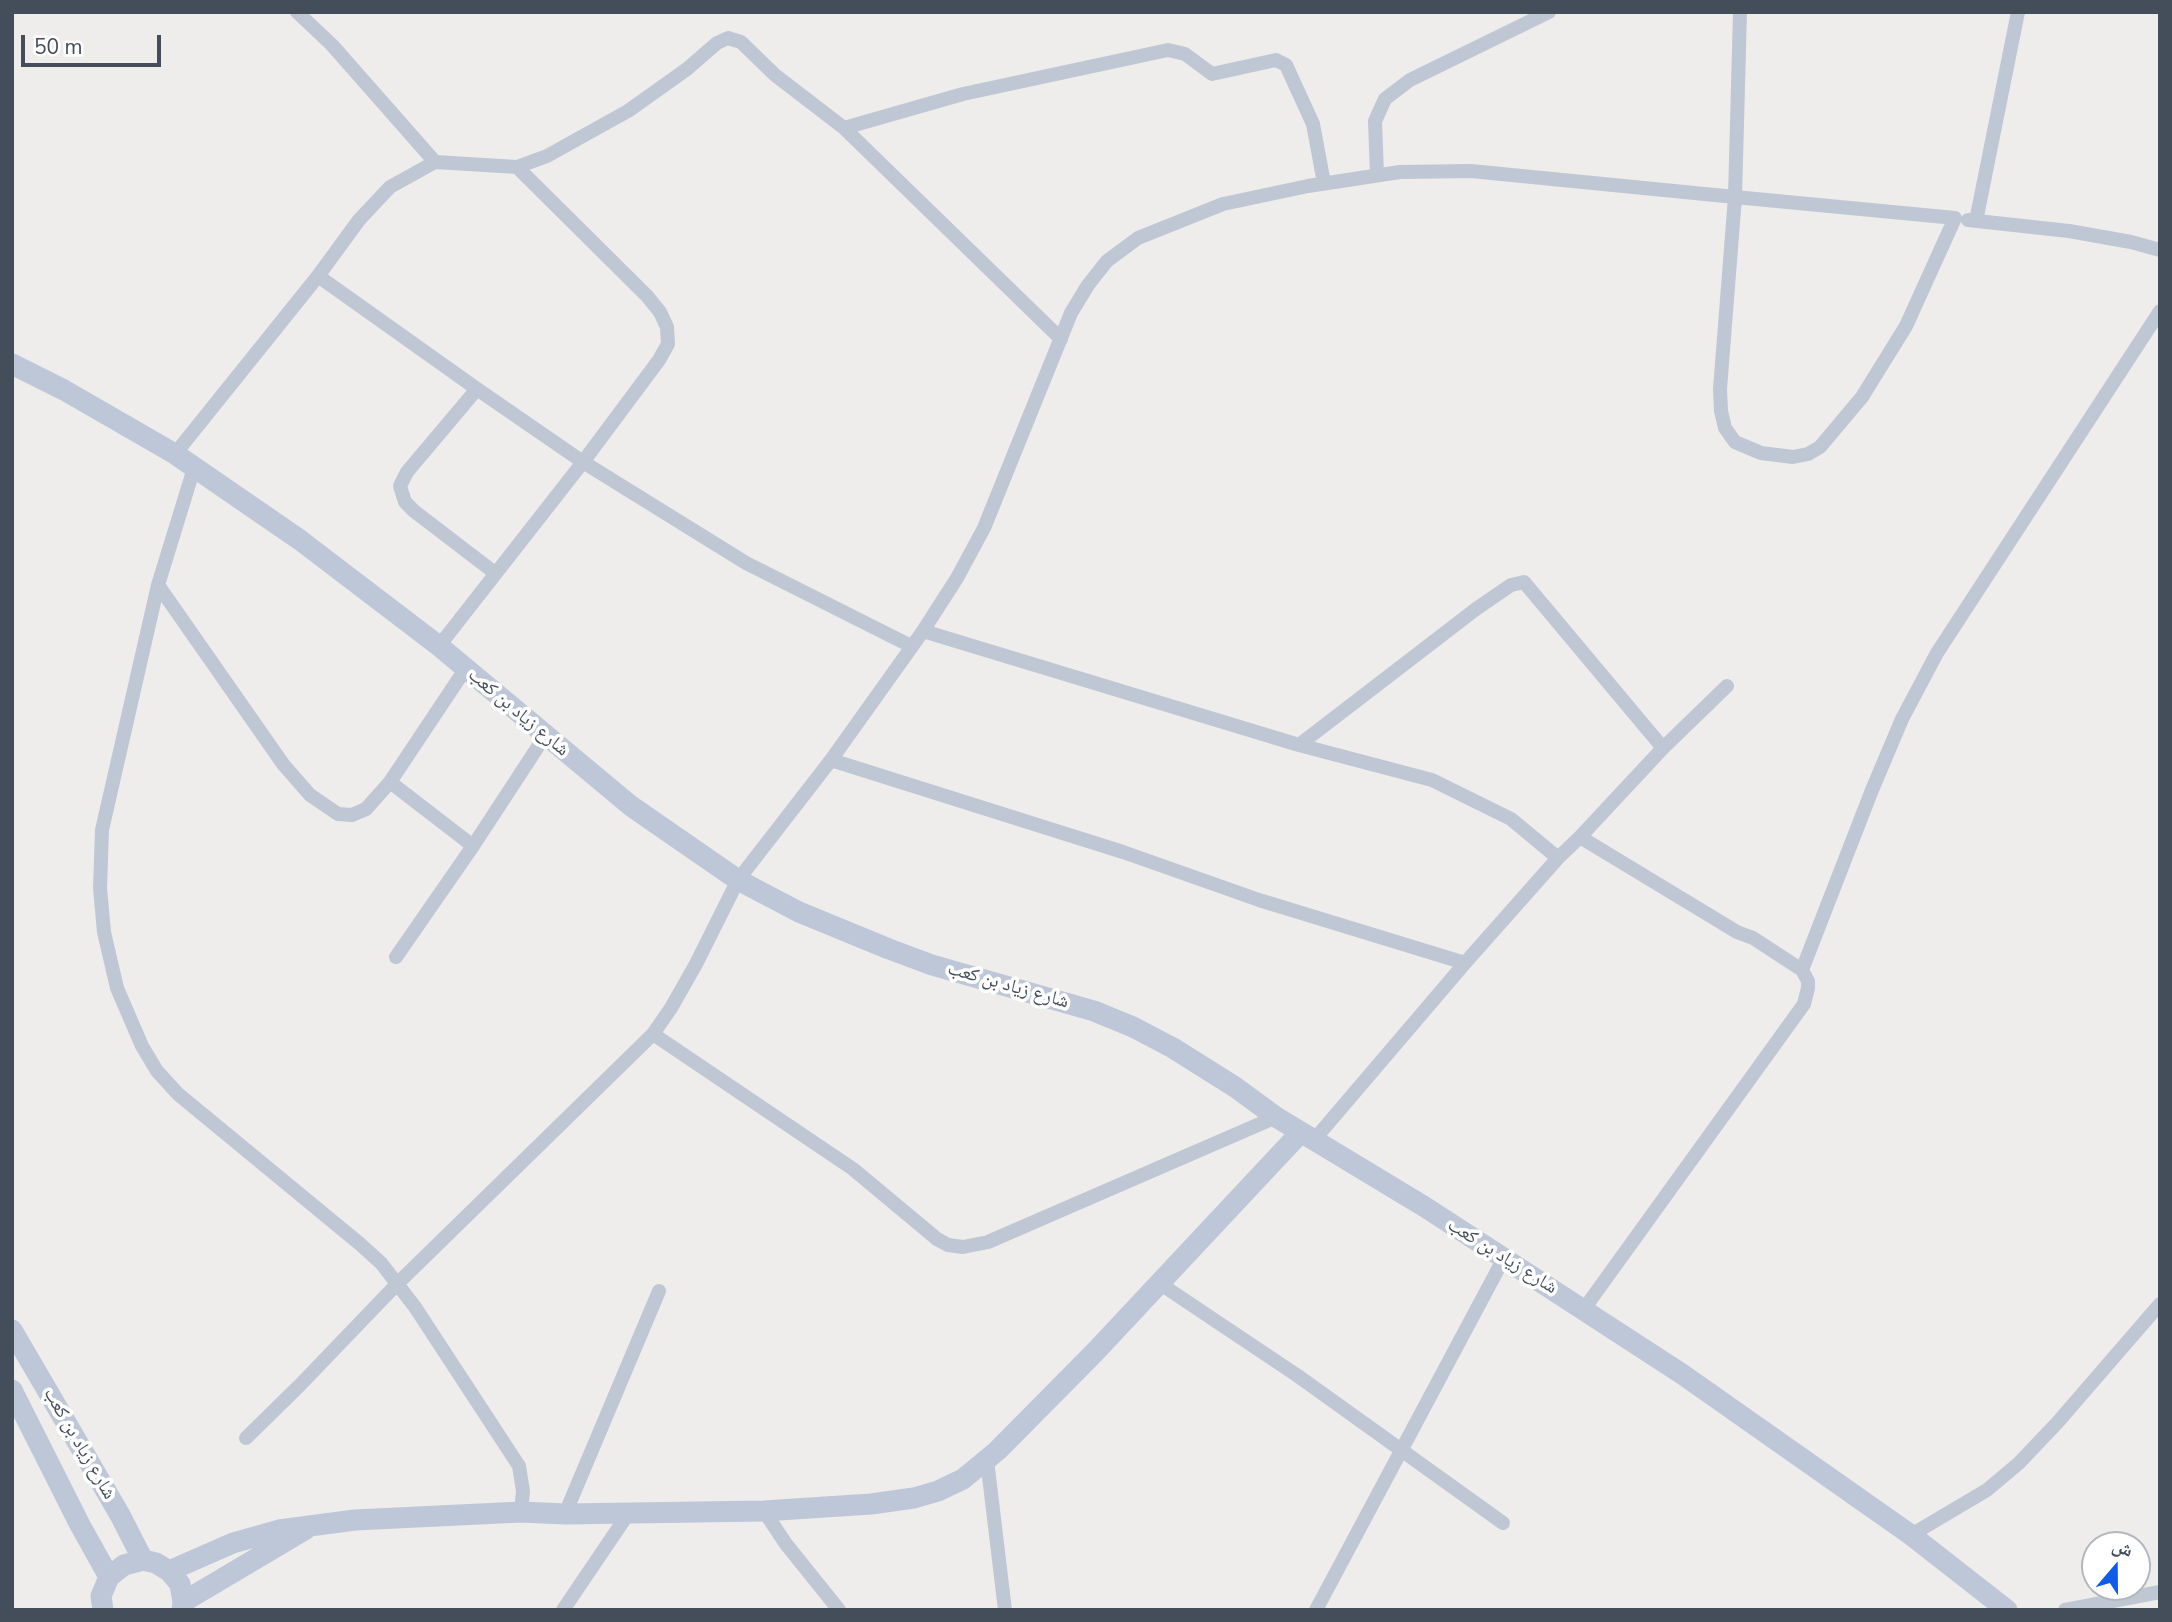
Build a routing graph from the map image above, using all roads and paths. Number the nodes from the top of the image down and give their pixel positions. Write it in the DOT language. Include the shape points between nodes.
graph roads {
  1 [pos="297,12"];
  2 [pos="1549,12"];
  3 [pos="1740,12"];
  4 [pos="2018,12"];
  5 [pos="844,128"];
  6 [pos="435,162"];
  7 [pos="516,167"];
  8 [pos="1377,175"];
  9 [pos="1324,183"];
  10 [pos="1734,197"];
  11 [pos="1955,218"];
  12 [pos="1976,221"];
  13 [pos="2160,250"];
  14 [pos="318,276"];
  15 [pos="2160,311"];
  16 [pos="1060,339"];
  17 [pos="12,364"];
  18 [pos="477,389"];
  19 [pos="175,454"];
  20 [pos="583,462"];
  21 [pos="194,468"];
  22 [pos="495,573"];
  23 [pos="158,585"];
  24 [pos="923,631"];
  25 [pos="439,646"];
  26 [pos="911,646"];
  27 [pos="466,668"];
  28 [pos="1727,686"];
  29 [pos="545,736"];
  30 [pos="1299,745"];
  31 [pos="1663,748"];
  32 [pos="831,760"];
  33 [pos="390,782"];
  34 [pos="1580,837"];
  35 [pos="473,846"];
  36 [pos="1558,859"];
  37 [pos="738,880"];
  38 [pos="396,957"];
  39 [pos="1465,963"];
  40 [pos="1802,970"];
  41 [pos="653,1034"];
  42 [pos="1276,1117"];
  43 [pos="1308,1136"];
  44 [pos="1504,1258"];
  45 [pos="1159,1283"];
  46 [pos="397,1284"];
  47 [pos="659,1291"];
  48 [pos="2160,1304"];
  49 [pos="1584,1309"];
  50 [pos="12,1330"];
  51 [pos="12,1390"];
  52 [pos="246,1438"];
  53 [pos="1401,1449"];
  54 [pos="987,1460"];
  55 [pos="630,1511"];
  56 [pos="764,1511"];
  57 [pos="521,1512"];
  58 [pos="565,1514"];
  59 [pos="1503,1523"];
  60 [pos="311,1526"];
  61 [pos="1911,1535"];
  62 [pos="143,1560"];
  63 [pos="169,1571"];
  64 [pos="2160,1592"];
  65 [pos="100,1598"];
  66 [pos="183,1606"];
  67 [pos="563,1610"];
  68 [pos="839,1610"];
  69 [pos="1005,1610"];
  70 [pos="1316,1610"];
  71 [pos="2007,1610"];
  72 [pos="2065,1610"];
  1 -- 6 [label="street"];
  2 -- 8 [label="street" via="1410,80 1385,99 1375,121"];
  3 -- 10 [label="street"];
  4 -- 12 [label="street"];
  5 -- 7 [label="street" via="775,75 741,42 728,38 606,125"];
  5 -- 9 [label="street" via="963,94 1168,50 1185,54 1212,74 1276,60 1286,65 1313,124"];
  5 -- 16 [label="street"];
  6 -- 7 [label="street"];
  6 -- 14 [label="street" via="390,187"];
  7 -- 20 [label="street" via="647,296 667,327 668,344 659,360"];
  8 -- 9 [label="street"];
  8 -- 10 [label="street" via="1471,171"];
  9 -- 16 [label="street" via="1223,204 1139,238 1107,261 1088,285"];
  10 -- 11 [label="street"];
  10 -- 11 [label="street" via="1721,411 1735,442 1762,453 1793,457 1820,447 1862,397 1906,326"];
  11 -- 12 [label="street"];
  12 -- 13 [label="street" via="2069,231"];
  14 -- 18 [label="street"];
  14 -- 19 [label="street"];
  15 -- 40 [label="street" via="1931,664 1872,790"];
  16 -- 24 [label="street" via="984,528"];
  17 -- 19 [label="street, شارع زياد بن كعب"];
  18 -- 20 [label="street"];
  18 -- 22 [label="street" via="402,479 400,494 414,511"];
  19 -- 21 [label="street, شارع زياد بن كعب"];
  20 -- 22 [label="street"];
  20 -- 26 [label="street" via="746,563"];
  21 -- 23 [label="street"];
  21 -- 25 [label="street, شارع زياد بن كعب" via="300,540"];
  22 -- 25 [label="street"];
  23 -- 33 [label="street" via="283,764 310,795 338,814 352,816 366,809"];
  23 -- 46 [label="street" via="102,830 104,932 117,988 142,1046 178,1094 360,1244"];
  24 -- 26 [label="street"];
  24 -- 30 [label="street"];
  25 -- 27 [label="street, شارع زياد بن كعب"];
  26 -- 32 [label="street"];
  27 -- 29 [label="street, شارع زياد بن كعب"];
  27 -- 33 [label="street"];
  28 -- 31 [label="street"];
  29 -- 35 [label="street"];
  29 -- 37 [label="street, شارع زياد بن كعب" via="631,806"];
  30 -- 31 [label="street" via="1476,609 1521,582"];
  30 -- 36 [label="street" via="1432,780 1511,819"];
  31 -- 34 [label="street"];
  32 -- 37 [label="street"];
  32 -- 39 [label="street"];
  33 -- 35 [label="street"];
  34 -- 36 [label="street"];
  34 -- 40 [label="street"];
  35 -- 38 [label="street"];
  36 -- 39 [label="street"];
  37 -- 41 [label="street" via="696,964"];
  37 -- 42 [label="street, شارع زياد بن كعب" via="799,912 921,961 1094,1011 1133,1027 1235,1087"];
  39 -- 43 [label="street"];
  40 -- 49 [label="street" via="1808,988 1798,1015"];
  41 -- 42 [label="street" via="853,1169 948,1245 963,1247 988,1242"];
  41 -- 46 [label="street"];
  42 -- 43 [label="street, شارع زياد بن كعب"];
  43 -- 44 [label="street, شارع زياد بن كعب"];
  43 -- 45 [label="street"];
  44 -- 49 [label="street, شارع زياد بن كعب"];
  44 -- 53 [label="street"];
  45 -- 53 [label="street"];
  45 -- 54 [label="street"];
  46 -- 52 [label="street"];
  46 -- 57 [label="street" via="519,1466"];
  47 -- 58 [label="street"];
  48 -- 61 [label="street" via="2019,1463 1987,1490"];
  49 -- 61 [label="street, شارع زياد بن كعب"];
  50 -- 62 [label="street, شارع زياد بن كعب"];
  51 -- 65 [label="street, شارع زياد بن كعب" via="80,1525"];
  53 -- 59 [label="street"];
  53 -- 70 [label="street"];
  54 -- 56 [label="street" via="962,1479 914,1498"];
  54 -- 69 [label="street"];
  55 -- 56 [label="street"];
  55 -- 58 [label="street"];
  55 -- 67 [label="street"];
  56 -- 68 [label="street"];
  57 -- 58 [label="street"];
  57 -- 60 [label="street"];
  60 -- 63 [label="street" via="233,1543"];
  60 -- 66 [label="street"];
  61 -- 71 [label="street, شارع زياد بن كعب"];
  62 -- 63 [label="street"];
  62 -- 65 [label="street" via="124,1564"];
  63 -- 66 [label="street" via="180,1584"];
  64 -- 72 [label="street"];
}
